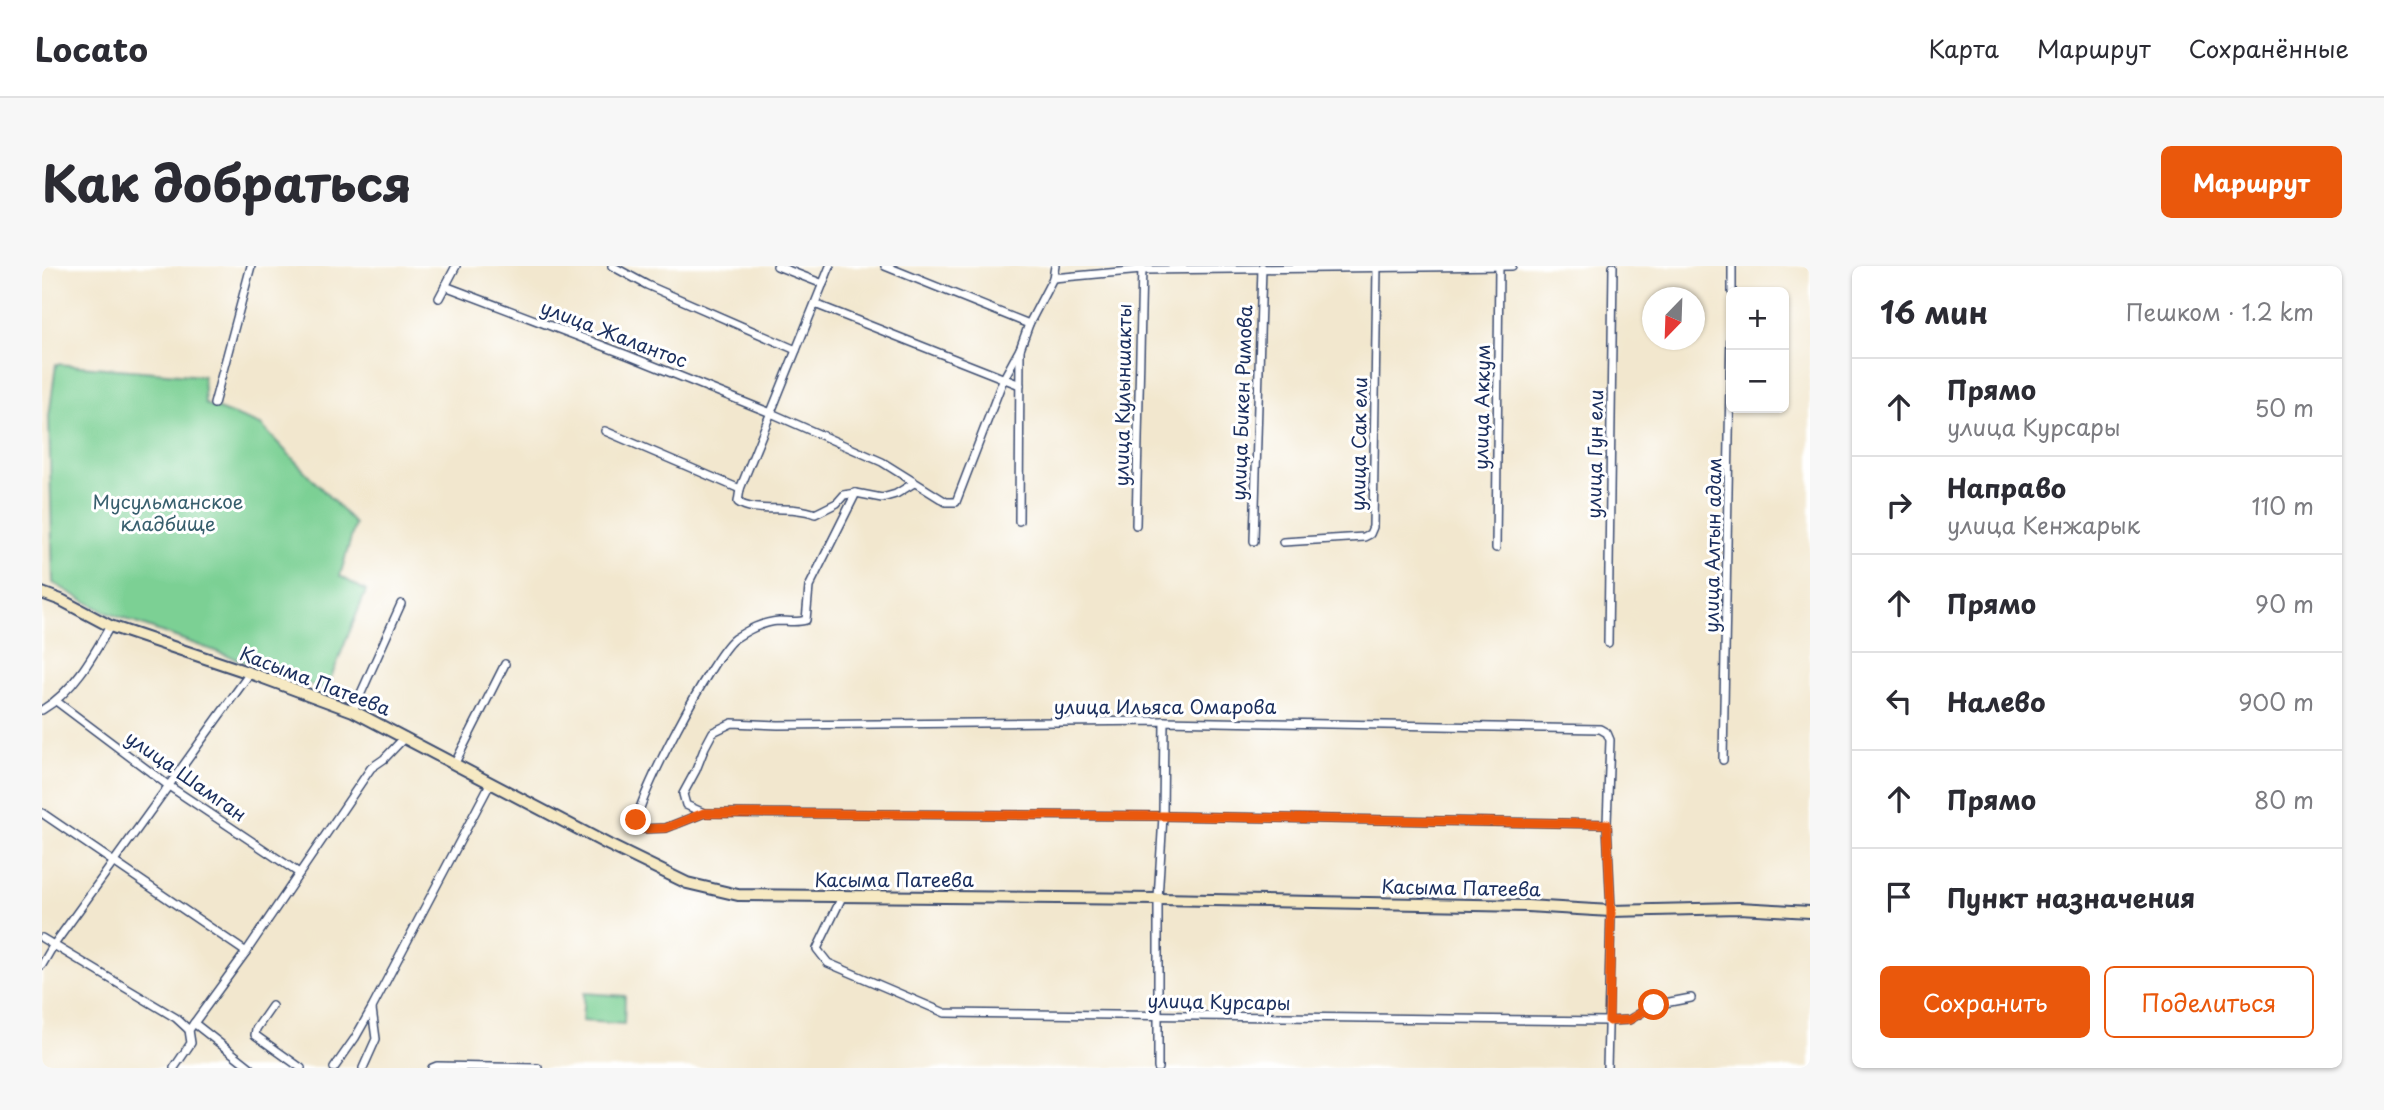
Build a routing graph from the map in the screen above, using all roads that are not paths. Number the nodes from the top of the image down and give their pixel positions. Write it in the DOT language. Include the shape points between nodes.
graph roads {
  1 [pos="251,266"];
  2 [pos="456,266"];
  3 [pos="612,266"];
  4 [pos="777,266"];
  5 [pos="830,266"];
  6 [pos="885,266"];
  7 [pos="1055,266"];
  8 [pos="1499,266"];
  9 [pos="1512,266"];
  10 [pos="1614,266"];
  11 [pos="1732,266"];
  12 [pos="1262,267"];
  13 [pos="1377,267"];
  14 [pos="1142,268"];
  15 [pos="1053,278"];
  16 [pos="823,284"];
  17 [pos="445,286"];
  18 [pos="1732,287"];
  19 [pos="439,298"];
  20 [pos="815,304"];
  21 [pos="1029,324"];
  22 [pos="1020,348"];
  23 [pos="796,350"];
  24 [pos="1731,350"];
  25 [pos="1003,380"];
  26 [pos="1020,385"];
  27 [pos="214,404"];
  28 [pos="771,413"];
  29 [pos="605,431"];
  30 [pos="914,483"];
  31 [pos="740,489"];
  32 [pos="856,493"];
  33 [pos="1019,521"];
  34 [pos="1136,525"];
  35 [pos="1254,541"];
  36 [pos="1283,542"];
  37 [pos="1496,548"];
  38 [pos="42,593"];
  39 [pos="401,604"];
  40 [pos="110,626"];
  41 [pos="1608,643"];
  42 [pos="505,664"];
  43 [pos="250,673"];
  44 [pos="56,701"];
  45 [pos="42,709"];
  46 [pos="353,711"];
  47 [pos="1164,721"];
  48 [pos="405,736"];
  49 [pos="1723,760"];
  50 [pos="455,763"];
  51 [pos="491,782"];
  52 [pos="169,786"];
  53 [pos="42,813"];
  54 [pos="704,813"];
  55 [pos="1163,816"];
  56 [pos="1607,824"];
  57 [pos="114,862"];
  58 [pos="299,873"];
  59 [pos="842,897"];
  60 [pos="1158,899"];
  61 [pos="1611,911"];
  62 [pos="1810,912"];
  63 [pos="42,938"];
  64 [pos="53,946"];
  65 [pos="246,952"];
  66 [pos="42,965"];
  67 [pos="1691,998"];
  68 [pos="272,1006"];
  69 [pos="372,1008"];
  70 [pos="1159,1017"];
  71 [pos="1609,1021"];
  72 [pos="191,1027"];
  73 [pos="174,1068"];
  74 [pos="251,1068"];
  75 [pos="301,1068"];
  76 [pos="334,1068"];
  77 [pos="363,1068"];
  78 [pos="432,1068"];
  79 [pos="538,1068"];
  80 [pos="1158,1068"];
  81 [pos="1607,1068"];
  1 -- 27 [label="street"];
  2 -- 17 [label="street"];
  3 -- 23 [label="street"];
  4 -- 16 [label="street"];
  5 -- 16 [label="street"];
  6 -- 21 [label="street"];
  7 -- 15 [label="street"];
  8 -- 9 [label="street"];
  8 -- 13 [label="street"];
  8 -- 37 [label="street, улица Аккум"];
  10 -- 41 [label="street, улица Гун ели"];
  11 -- 18 [label="street"];
  12 -- 13 [label="street"];
  12 -- 14 [label="street"];
  12 -- 35 [label="street, улица Бикен Римова"];
  13 -- 36 [label="street, улица Сак ели" via="1373,527 1364,537"];
  14 -- 15 [label="street"];
  14 -- 34 [label="street, улица Кулыншакты"];
  15 -- 21 [label="street"];
  16 -- 20 [label="street"];
  17 -- 19 [label="street"];
  17 -- 28 [label="street, улица Жалантос"];
  20 -- 23 [label="street"];
  20 -- 25 [label="street"];
  21 -- 22 [label="street"];
  22 -- 25 [label="street"];
  22 -- 26 [label="street"];
  23 -- 28 [label="street"];
  24 -- 49 [label="street, улица Алтын адам"];
  25 -- 26 [label="street"];
  25 -- 30 [label="street, улица Жалантос" via="956,502 946,502"];
  26 -- 33 [label="street"];
  28 -- 30 [label="street, улица Жалантос" via="882,462"];
  28 -- 31 [label="street"];
  29 -- 31 [label="street"];
  30 -- 32 [label="street" via="882,498"];
  31 -- 32 [label="street" via="738,502 746,508 801,508 815,514 844,495"];
  32 -- 54 [label="street" via="808,587 806,620 754,626 719,655 669,744 636,825 666,828"];
  38 -- 40 [label="main road, Касыма Патеева"];
  39 -- 46 [label="street"];
  40 -- 43 [label="main road, Касыма Патеева"];
  40 -- 44 [label="street" via="91,660"];
  42 -- 50 [label="street"];
  43 -- 46 [label="main road, Касыма Патеева"];
  43 -- 52 [label="street"];
  44 -- 45 [label="street"];
  44 -- 52 [label="street, улица Шамган"];
  46 -- 48 [label="main road, Касыма Патеева"];
  47 -- 54 [label="street, улица Ильяса Омарова" via="732,723 713,732 683,793 686,805"];
  47 -- 55 [label="street"];
  47 -- 56 [label="street, улица Ильяса Омарова" via="1600,729 1610,740"];
  48 -- 50 [label="main road, Касыма Патеева"];
  48 -- 58 [label="street" via="371,768"];
  50 -- 51 [label="main road, Касыма Патеева"];
  51 -- 59 [label="main road, Касыма Патеева" via="687,883 738,895"];
  51 -- 69 [label="street"];
  52 -- 57 [label="street"];
  52 -- 58 [label="street, улица Шамган"];
  53 -- 57 [label="street"];
  54 -- 55 [label="street"];
  55 -- 56 [label="street"];
  55 -- 60 [label="street"];
  56 -- 61 [label="street, улица Ильяса Омарова"];
  57 -- 64 [label="street"];
  57 -- 65 [label="street"];
  58 -- 65 [label="street"];
  59 -- 60 [label="main road, Касыма Патеева"];
  59 -- 70 [label="street, улица Курсары" via="817,949 828,963 945,1013"];
  60 -- 61 [label="main road, Касыма Патеева"];
  60 -- 70 [label="street"];
  61 -- 62 [label="main road, Касыма Патеева" via="1739,908"];
  61 -- 71 [label="street, улица Ильяса Омарова"];
  63 -- 64 [label="street"];
  64 -- 66 [label="street"];
  64 -- 72 [label="street"];
  65 -- 72 [label="street"];
  67 -- 71 [label="street, улица Курсары" via="1654,1005 1629,1020"];
  68 -- 75 [label="street" via="255,1035"];
  69 -- 76 [label="street"];
  69 -- 77 [label="street" via="376,1039"];
  70 -- 71 [label="street, улица Курсары"];
  70 -- 80 [label="street"];
  71 -- 81 [label="street, улица Ильяса Омарова"];
  72 -- 73 [label="street" via="191,1043"];
  72 -- 74 [label="street"];
  78 -- 79 [label="street"];
}
